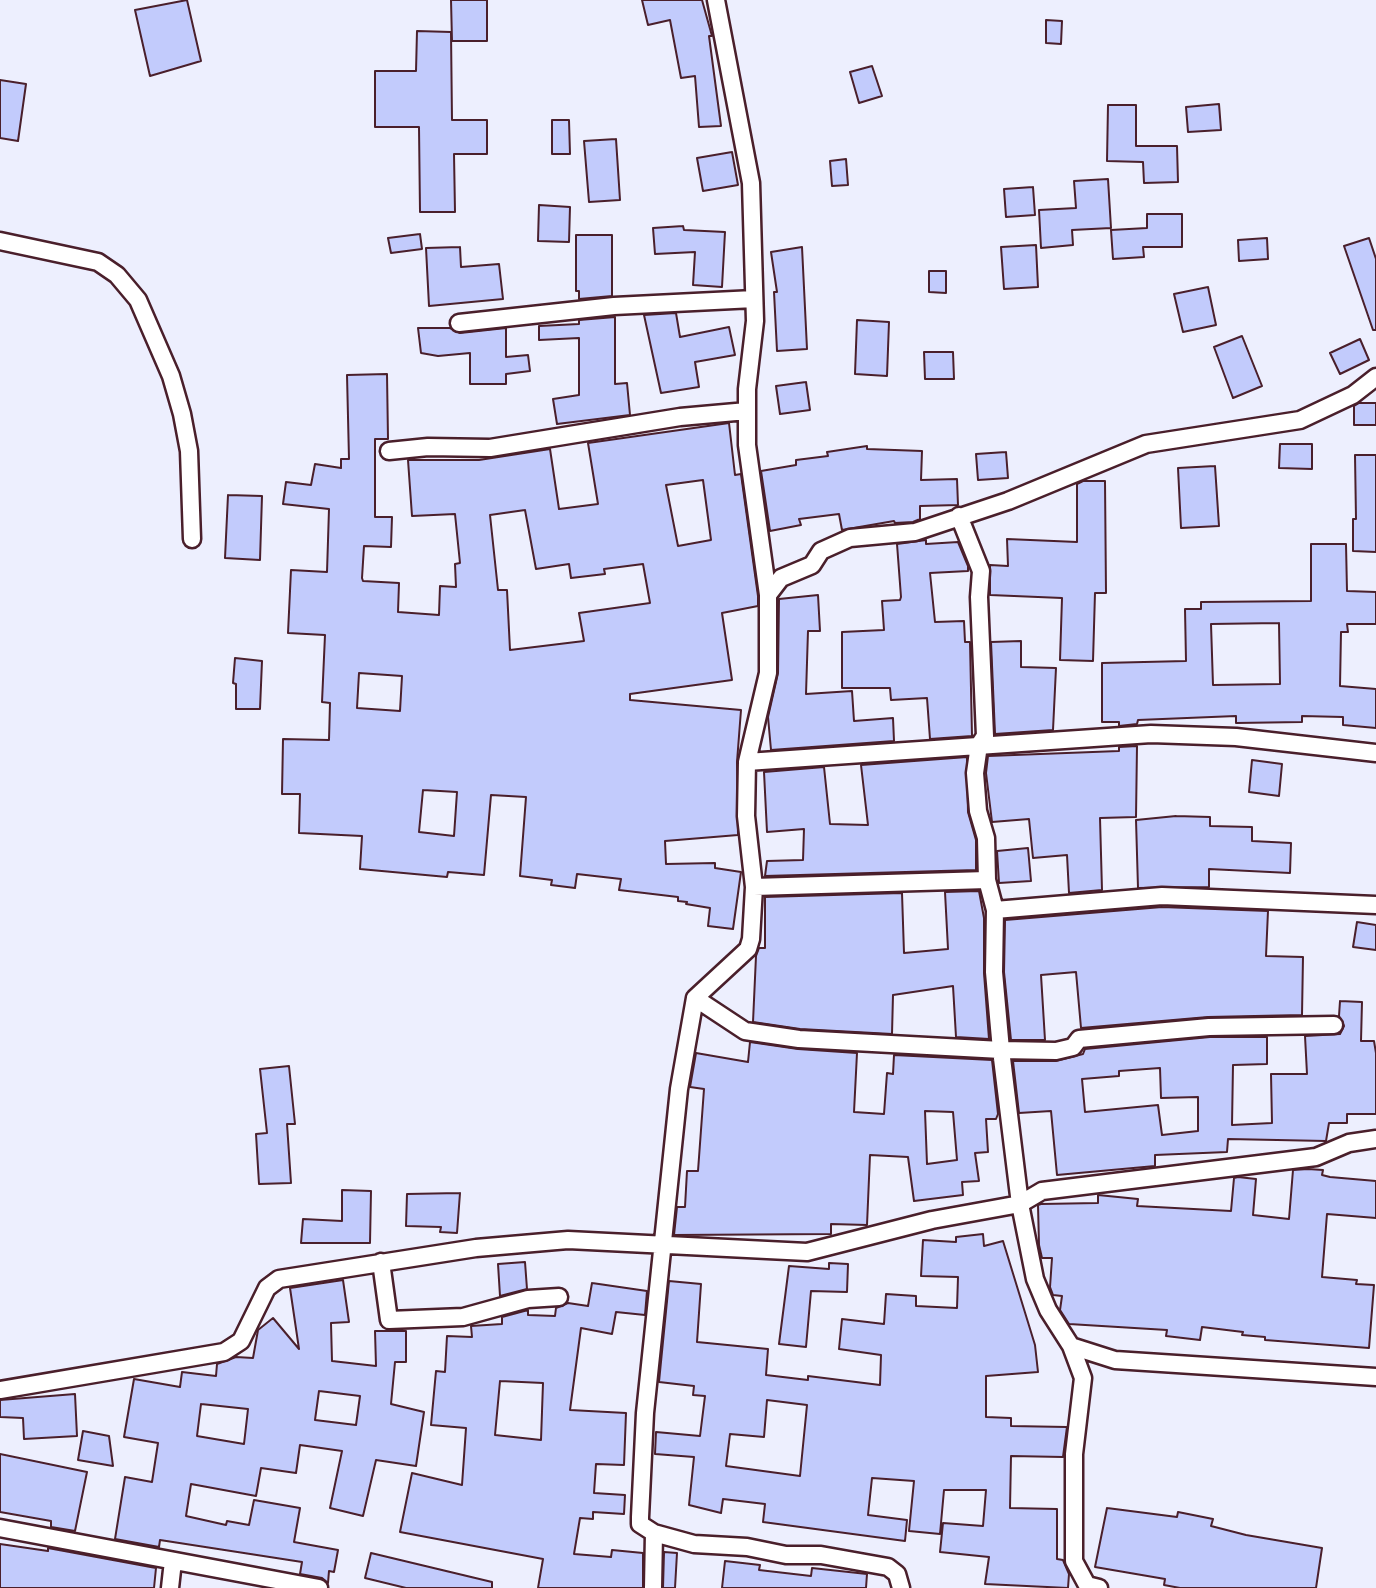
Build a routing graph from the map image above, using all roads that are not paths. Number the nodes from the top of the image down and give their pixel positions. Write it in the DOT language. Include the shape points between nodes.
graph roads {
  1 [pos="716,0"];
  2 [pos="0,242"];
  3 [pos="754,299"];
  4 [pos="459,323"];
  5 [pos="1376,377"];
  6 [pos="747,411"];
  7 [pos="388,451"];
  8 [pos="959,516"];
  9 [pos="192,540"];
  10 [pos="768,595"];
  11 [pos="979,745"];
  12 [pos="1376,753"];
  13 [pos="747,762"];
  14 [pos="988,880"];
  15 [pos="754,887"];
  16 [pos="1376,905"];
  17 [pos="995,910"];
  18 [pos="695,998"];
  19 [pos="1334,1025"];
  20 [pos="1001,1050"];
  21 [pos="1376,1139"];
  22 [pos="1020,1204"];
  23 [pos="662,1244"];
  24 [pos="381,1262"];
  25 [pos="559,1297"];
  26 [pos="1071,1346"];
  27 [pos="1376,1377"];
  28 [pos="0,1390"];
  29 [pos="0,1528"];
  30 [pos="654,1533"];
  31 [pos="173,1561"];
  32 [pos="170,1588"];
  33 [pos="319,1588"];
  34 [pos="653,1588"];
  35 [pos="901,1588"];
  36 [pos="1099,1588"];
  1 -- 3 [label="street" via="751,183"];
  2 -- 9 [label="street" via="98,262 117,275 138,300 172,376 183,414"];
  3 -- 4 [label="street" via="614,306"];
  3 -- 6 [label="street"];
  5 -- 8 [label="street" via="1353,395 1300,419 1138,447 1026,494"];
  6 -- 7 [label="street" via="680,417 490,448"];
  6 -- 10 [label="street" via="747,444"];
  8 -- 10 [label="street" via="915,533 850,538 821,551 811,565 781,578"];
  8 -- 11 [label="street" via="981,571 985,736"];
  10 -- 13 [label="street" via="768,673"];
  11 -- 12 [label="street" via="1152,734 1237,737"];
  11 -- 13 [label="street"];
  11 -- 14 [label="street" via="975,773"];
  13 -- 15 [label="street" via="747,827"];
  14 -- 15 [label="street"];
  14 -- 17 [label="street"];
  15 -- 18 [label="street" via="748,949"];
  16 -- 17 [label="street" via="1162,896"];
  17 -- 20 [label="street" via="994,972"];
  18 -- 20 [label="street" via="745,1031 799,1039"];
  18 -- 23 [label="street" via="679,1089"];
  19 -- 20 [label="street" via="1209,1027 1079,1039 1073,1047 1056,1051"];
  20 -- 22 [label="street"];
  21 -- 22 [label="street" via="1349,1143 1316,1157 1042,1191"];
  22 -- 23 [label="street" via="932,1220 807,1252"];
  22 -- 26 [label="street" via="1035,1279"];
  23 -- 24 [label="street" via="568,1240"];
  23 -- 30 [label="street" via="640,1517 640,1524"];
  24 -- 25 [label="street" via="389,1320 463,1317 528,1299"];
  24 -- 28 [label="street" via="279,1279 267,1288 241,1340 224,1352"];
  26 -- 27 [label="street" via="1115,1360"];
  26 -- 36 [label="street" via="1083,1378 1074,1454 1074,1561 1087,1585"];
  29 -- 31 [label="street"];
  30 -- 34 [label="street"];
  30 -- 35 [label="street" via="694,1544 821,1555 888,1567 897,1574"];
  31 -- 32 [label="street"];
  31 -- 33 [label="street"];
}
